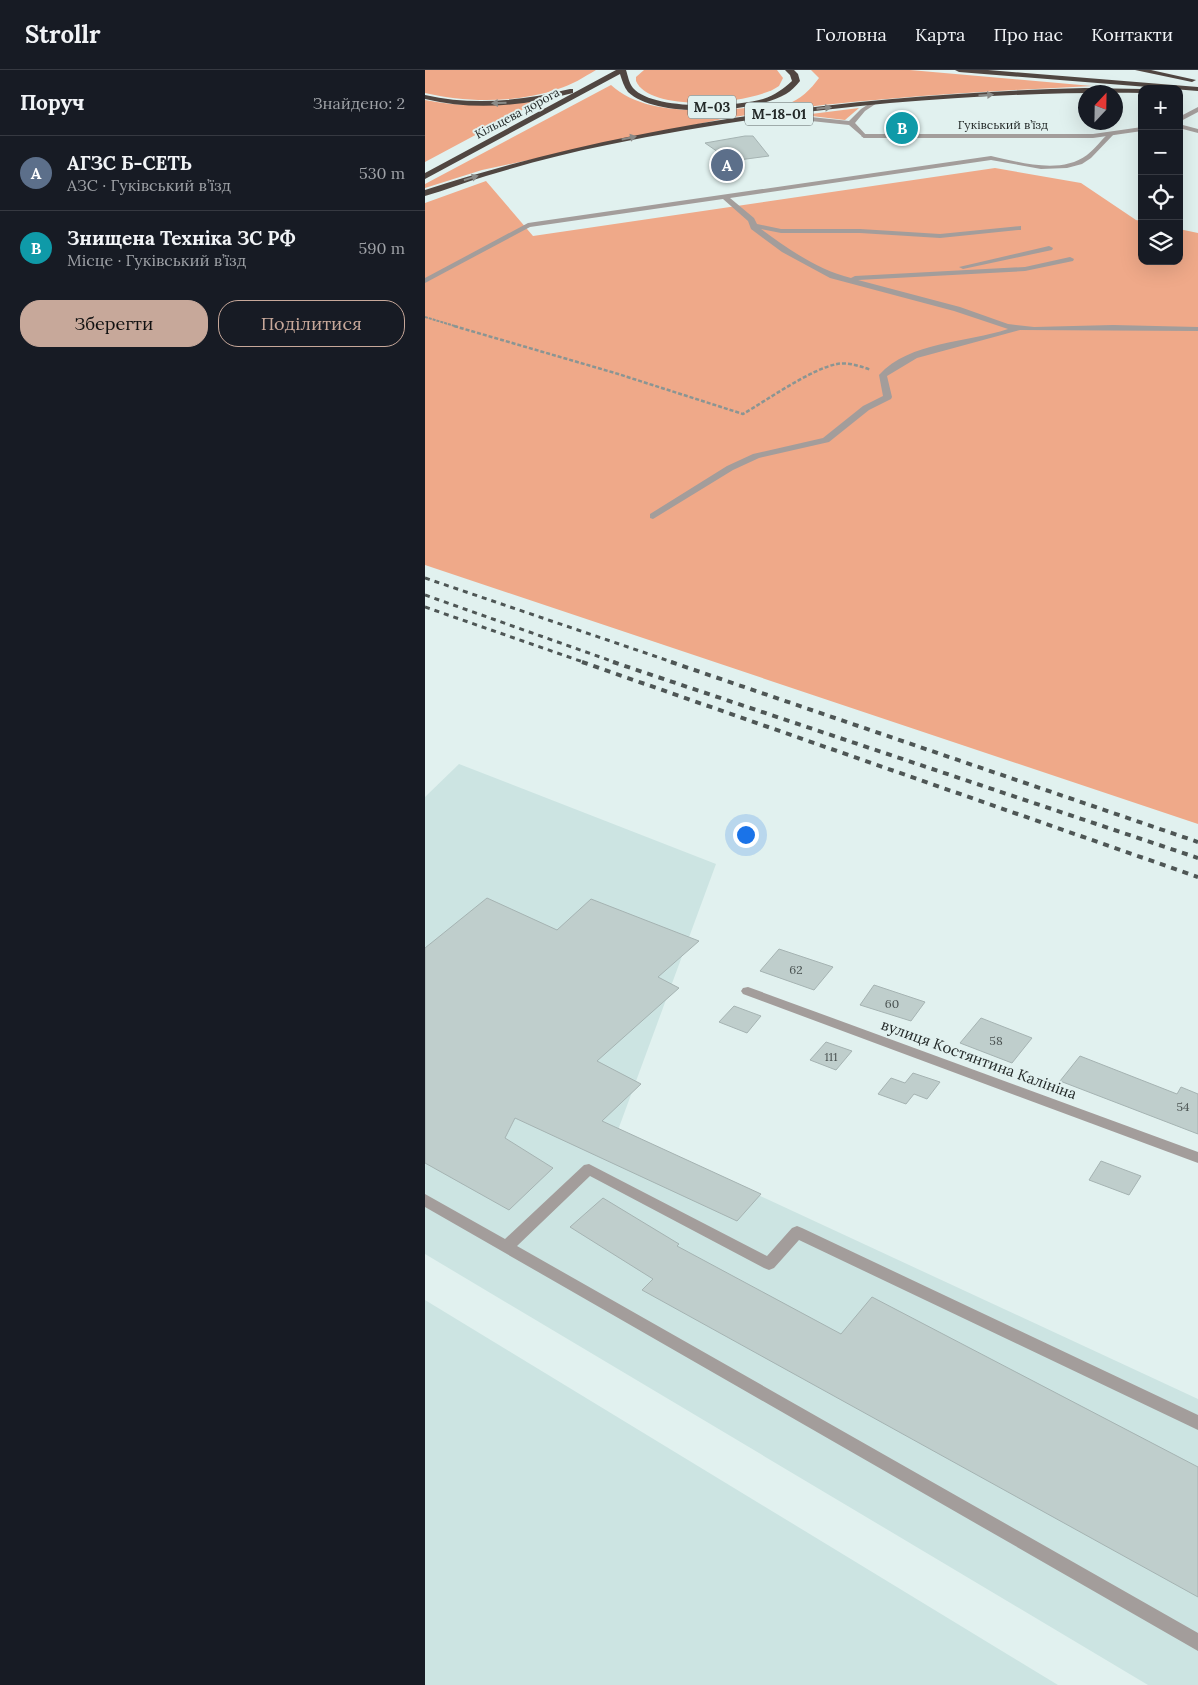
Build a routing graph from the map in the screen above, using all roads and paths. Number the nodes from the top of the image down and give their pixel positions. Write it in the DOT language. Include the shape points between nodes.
graph roads {
  1 [pos="622,70"];
  2 [pos="789,70"];
  3 [pos="959,70"];
  4 [pos="1071,70"];
  5 [pos="1145,71"];
  6 [pos="1198,81"];
  7 [pos="598,83"];
  8 [pos="1198,88"];
  9 [pos="1138,91"];
  10 [pos="1183,93"];
  11 [pos="1198,93"];
  12 [pos="425,97"];
  13 [pos="874,103"];
  14 [pos="1198,109"];
  15 [pos="773,115"];
  16 [pos="1183,118"];
  17 [pos="851,123"];
  18 [pos="1183,127"];
  19 [pos="1138,130"];
  20 [pos="1198,131"];
  21 [pos="1111,134"];
  22 [pos="425,176"];
  23 [pos="425,194"];
  24 [pos="724,196"];
  25 [pos="751,220"];
  26 [pos="1018,228"];
  27 [pos="1049,248"];
  28 [pos="1070,259"];
  29 [pos="934,274"];
  30 [pos="833,276"];
  31 [pos="425,281"];
  32 [pos="425,317"];
  33 [pos="1018,328"];
  34 [pos="1198,330"];
  35 [pos="883,375"];
  36 [pos="653,516"];
  37 [pos="748,991"];
  38 [pos="1198,1158"];
  39 [pos="425,1200"];
  40 [pos="506,1246"];
  41 [pos="1198,1423"];
  42 [pos="1198,1643"];
  1 -- 2 [label="highway, М-03" via="632,90 642,96 701,107 747,104 782,95 796,81"];
  1 -- 7 [label="highway, Кільцева дорога"];
  3 -- 8 [label="highway"];
  4 -- 8 [label="highway"];
  5 -- 6 [label="highway"];
  7 -- 12 [label="highway, one-way" via="548,98 525,101 475,103"];
  7 -- 22 [label="highway, Кільцева дорога"];
  13 -- 9 [label="highway, М-18-01, one-way" via="992,94"];
  10 -- 11 [label="highway"];
  15 -- 13 [label="highway, М-18-01, one-way"];
  13 -- 17 [label="street"];
  14 -- 16 [label="street"];
  15 -- 17 [label="street"];
  23 -- 15 [label="highway, М-18-01, one-way" via="567,151 659,131"];
  17 -- 21 [label="street, Гуківський в’їзд" via="864,136"];
  18 -- 20 [label="street"];
  19 -- 21 [label="street, Гуківський в’їзд"];
  21 -- 24 [label="street" via="1089,158 1068,167 1037,166 991,158"];
  24 -- 25 [label="street"];
  24 -- 31 [label="street" via="529,225"];
  25 -- 26 [label="street" via="771,230 940,236"];
  25 -- 30 [label="street" via="754,227 785,250"];
  27 -- 29 [label="street"];
  28 -- 29 [label="street" via="1025,269"];
  29 -- 30 [label="street" via="859,278"];
  30 -- 33 [label="street"];
  32 -- 35 [label="path" via="743,414 821,369 839,364 857,365"];
  33 -- 34 [label="street"];
  33 -- 35 [label="street" via="1002,335 936,348 893,366"];
  35 -- 36 [label="street" via="888,396 826,440 756,456 730,468"];
  37 -- 38 [label="street, вулиця Костянтина Калініна"];
  39 -- 40 [label="street"];
  40 -- 41 [label="street" via="589,1169 769,1264 797,1232"];
  40 -- 42 [label="street"];
}
